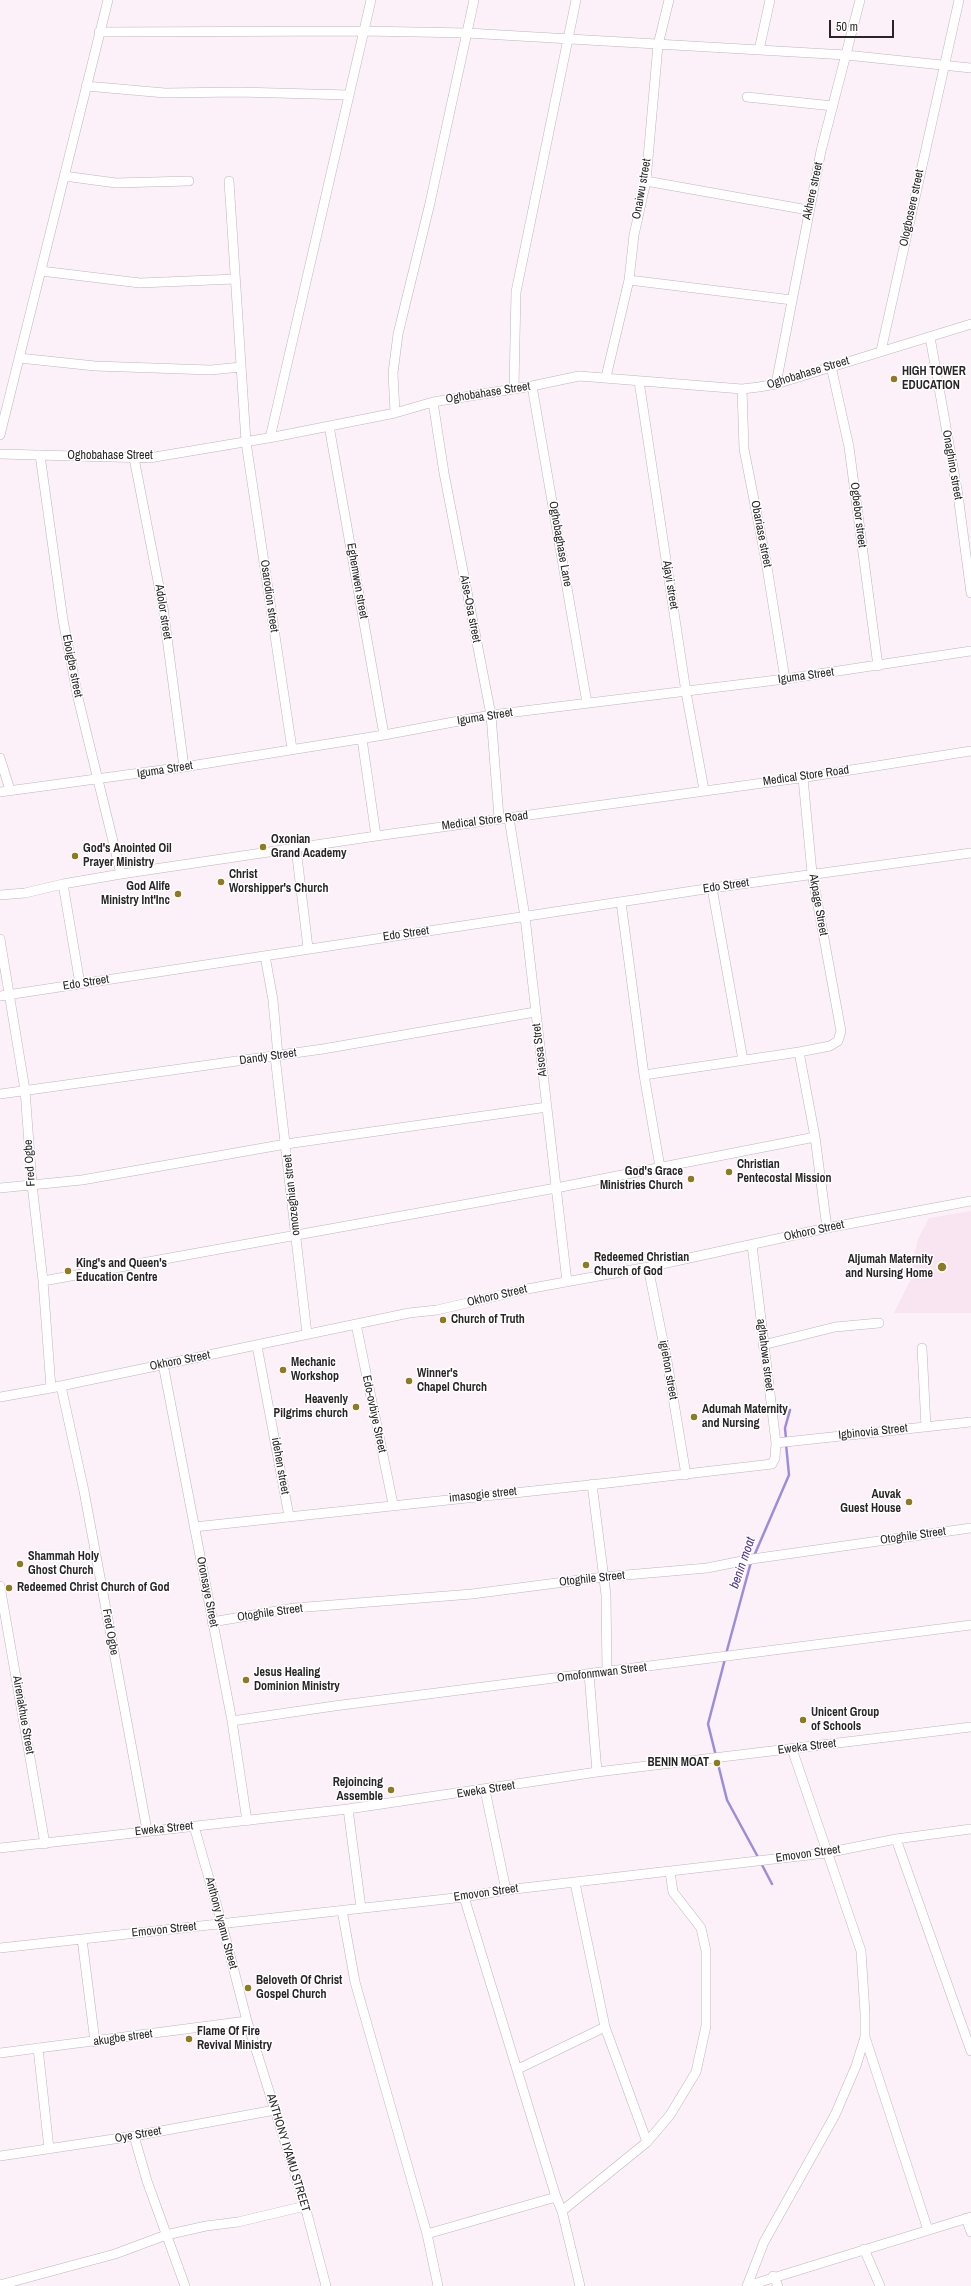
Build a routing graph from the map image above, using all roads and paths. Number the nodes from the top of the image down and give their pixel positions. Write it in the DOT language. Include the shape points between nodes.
graph roads {
  1 [pos="108,0"];
  2 [pos="371,0"];
  3 [pos="474,0"];
  4 [pos="576,0"];
  5 [pos="669,0"];
  6 [pos="770,0"];
  7 [pos="860,0"];
  8 [pos="959,0"];
  9 [pos="364,31"];
  10 [pos="99,32"];
  11 [pos="467,33"];
  12 [pos="569,39"];
  13 [pos="658,45"];
  14 [pos="759,50"];
  15 [pos="846,55"];
  16 [pos="943,64"];
  17 [pos="971,68"];
  18 [pos="86,86"];
  19 [pos="349,95"];
  20 [pos="747,97"];
  21 [pos="833,106"];
  22 [pos="64,176"];
  23 [pos="189,181"];
  24 [pos="229,181"];
  25 [pos="646,181"];
  26 [pos="808,210"];
  27 [pos="41,271"];
  28 [pos="235,279"];
  29 [pos="630,280"];
  30 [pos="792,300"];
  31 [pos="971,324"];
  32 [pos="930,337"];
  33 [pos="881,351"];
  34 [pos="19,358"];
  35 [pos="831,366"];
  36 [pos="241,367"];
  37 [pos="606,377"];
  38 [pos="639,381"];
  39 [pos="776,384"];
  40 [pos="532,386"];
  41 [pos="514,387"];
  42 [pos="742,389"];
  43 [pos="433,402"];
  44 [pos="395,413"];
  45 [pos="329,426"];
  46 [pos="0,435"];
  47 [pos="270,438"];
  48 [pos="246,442"];
  49 [pos="0,454"];
  50 [pos="40,455"];
  51 [pos="134,458"];
  52 [pos="971,593"];
  53 [pos="971,651"];
  54 [pos="878,666"];
  55 [pos="784,679"];
  56 [pos="686,692"];
  57 [pos="587,703"];
  58 [pos="491,715"];
  59 [pos="384,735"];
  60 [pos="362,739"];
  61 [pos="292,749"];
  62 [pos="971,751"];
  63 [pos="0,758"];
  64 [pos="184,767"];
  65 [pos="803,778"];
  66 [pos="97,780"];
  67 [pos="10,790"];
  68 [pos="704,790"];
  69 [pos="0,792"];
  70 [pos="499,818"];
  71 [pos="509,818"];
  72 [pos="376,836"];
  73 [pos="296,848"];
  74 [pos="971,853"];
  75 [pos="812,873"];
  76 [pos="121,874"];
  77 [pos="63,884"];
  78 [pos="712,888"];
  79 [pos="0,895"];
  80 [pos="620,902"];
  81 [pos="525,917"];
  82 [pos="0,939"];
  83 [pos="308,948"];
  84 [pos="265,956"];
  85 [pos="80,984"];
  86 [pos="4,995"];
  87 [pos="535,1012"];
  88 [pos="799,1052"];
  89 [pos="276,1056"];
  90 [pos="743,1060"];
  91 [pos="644,1075"];
  92 [pos="25,1090"];
  93 [pos="0,1094"];
  94 [pos="547,1107"];
  95 [pos="815,1137"];
  96 [pos="286,1144"];
  97 [pos="660,1167"];
  98 [pos="32,1184"];
  99 [pos="0,1188"];
  100 [pos="556,1188"];
  101 [pos="971,1201"];
  102 [pos="827,1228"];
  103 [pos="297,1234"];
  104 [pos="752,1245"];
  105 [pos="648,1267"];
  106 [pos="43,1281"];
  107 [pos="567,1282"];
  108 [pos="880,1323"];
  109 [pos="356,1324"];
  110 [pos="306,1334"];
  111 [pos="763,1345"];
  112 [pos="256,1346"];
  113 [pos="922,1348"];
  114 [pos="162,1364"];
  115 [pos="61,1386"];
  116 [pos="51,1388"];
  117 [pos="0,1397"];
  118 [pos="971,1422"];
  119 [pos="926,1427"];
  120 [pos="776,1443"];
  121 [pos="772,1464"];
  122 [pos="686,1474"];
  123 [pos="592,1484"];
  124 [pos="393,1504"];
  125 [pos="290,1516"];
  126 [pos="194,1527"];
  127 [pos="971,1528"];
  128 [pos="603,1577"];
  129 [pos="0,1586"];
  130 [pos="212,1622"];
  131 [pos="971,1625"];
  132 [pos="607,1672"];
  133 [pos="589,1674"];
  134 [pos="232,1721"];
  135 [pos="971,1727"];
  136 [pos="792,1749"];
  137 [pos="597,1772"];
  138 [pos="485,1790"];
  139 [pos="348,1809"];
  140 [pos="247,1821"];
  141 [pos="194,1826"];
  142 [pos="971,1829"];
  143 [pos="147,1830"];
  144 [pos="896,1839"];
  145 [pos="45,1844"];
  146 [pos="0,1848"];
  147 [pos="826,1853"];
  148 [pos="670,1872"];
  149 [pos="575,1883"];
  150 [pos="506,1890"];
  151 [pos="464,1897"];
  152 [pos="361,1908"];
  153 [pos="342,1910"];
  154 [pos="222,1924"];
  155 [pos="82,1939"];
  156 [pos="0,1948"];
  157 [pos="247,2021"];
  158 [pos="605,2027"];
  159 [pos="865,2037"];
  160 [pos="95,2042"];
  161 [pos="38,2048"];
  162 [pos="971,2051"];
  163 [pos="0,2053"];
  164 [pos="518,2069"];
  165 [pos="275,2110"];
  166 [pos="134,2136"];
  167 [pos="647,2142"];
  168 [pos="49,2149"];
  169 [pos="0,2156"];
  170 [pos="556,2197"];
  171 [pos="305,2206"];
  172 [pos="562,2211"];
  173 [pos="968,2217"];
  174 [pos="928,2230"];
  175 [pos="971,2232"];
  176 [pos="426,2234"];
  177 [pos="166,2236"];
  178 [pos="864,2249"];
  179 [pos="774,2276"];
  180 [pos="0,2285"];
  181 [pos="185,2286"];
  182 [pos="326,2286"];
  183 [pos="438,2286"];
  184 [pos="580,2286"];
  185 [pos="747,2286"];
  186 [pos="778,2286"];
  187 [pos="880,2286"];
  1 -- 10 [label="street"];
  2 -- 9 [label="street"];
  3 -- 11 [label="street"];
  4 -- 12 [label="street"];
  5 -- 13 [label="street, Onaiwu street"];
  6 -- 14 [label="street"];
  7 -- 15 [label="street, Akhere street"];
  8 -- 16 [label="street, Ologbosere street"];
  9 -- 10 [label="street"];
  9 -- 11 [label="street"];
  9 -- 19 [label="street"];
  10 -- 18 [label="street"];
  11 -- 12 [label="street"];
  11 -- 44 [label="street" via="398,334 393,373"];
  12 -- 13 [label="street"];
  12 -- 41 [label="street" via="516,292"];
  13 -- 14 [label="street"];
  13 -- 25 [label="street, Onaiwu street"];
  14 -- 15 [label="street"];
  15 -- 16 [label="street"];
  15 -- 21 [label="street, Akhere street"];
  16 -- 17 [label="street"];
  16 -- 33 [label="street, Ologbosere street"];
  18 -- 19 [label="street" via="165,93"];
  18 -- 22 [label="street"];
  19 -- 47 [label="street"];
  20 -- 21 [label="street"];
  21 -- 26 [label="street, Akhere street"];
  22 -- 23 [label="street" via="116,183"];
  22 -- 27 [label="street"];
  24 -- 28 [label="street, Osarodion street"];
  25 -- 26 [label="street"];
  25 -- 29 [label="street, Onaiwu street" via="634,234"];
  26 -- 30 [label="street, Akhere street"];
  27 -- 28 [label="street" via="140,283"];
  27 -- 34 [label="street"];
  28 -- 36 [label="street, Osarodion street"];
  29 -- 30 [label="street"];
  29 -- 37 [label="street, Onaiwu street"];
  30 -- 39 [label="street, Akhere street"];
  31 -- 32 [label="street, Oghobahase Street"];
  32 -- 33 [label="street, Oghobahase Street"];
  32 -- 52 [label="street, Onaghino street" via="958,495"];
  33 -- 35 [label="street, Oghobahase Street"];
  34 -- 36 [label="street" via="95,366 211,370"];
  34 -- 46 [label="street"];
  35 -- 39 [label="street, Oghobahase Street"];
  35 -- 54 [label="street, Ogbebor street" via="849,448"];
  36 -- 48 [label="street, Osarodion street"];
  37 -- 38 [label="street, Oghobahase Street"];
  37 -- 40 [label="street, Oghobahase Street" via="579,376"];
  38 -- 42 [label="street, Oghobahase Street"];
  38 -- 56 [label="street, Ajayi street"];
  39 -- 42 [label="street, Oghobahase Street"];
  40 -- 41 [label="street, Oghobahase Street"];
  40 -- 57 [label="street, Oghobaghase Lane"];
  41 -- 43 [label="street, Oghobahase Street"];
  42 -- 55 [label="street, Obariase street" via="744,449 766,561"];
  43 -- 44 [label="street, Oghobahase Street"];
  43 -- 58 [label="street, Aise-Osa street" via="444,473"];
  44 -- 45 [label="street, Oghobahase Street"];
  45 -- 47 [label="street, Oghobahase Street"];
  45 -- 59 [label="street, Eghemwen street"];
  47 -- 48 [label="street, Oghobahase Street"];
  48 -- 51 [label="street, Oghobahase Street" via="149,458"];
  48 -- 61 [label="street, Osarodion street"];
  49 -- 50 [label="street, Oghobahase Street"];
  50 -- 51 [label="street, Oghobahase Street"];
  50 -- 66 [label="street, Eboigbe street" via="63,620"];
  51 -- 64 [label="street, Adolor street" via="163,606"];
  53 -- 54 [label="street, Iguma Street"];
  54 -- 55 [label="street, Iguma Street"];
  55 -- 56 [label="street, Iguma Street"];
  56 -- 57 [label="street, Iguma Street"];
  56 -- 68 [label="street, Ajayi street"];
  57 -- 58 [label="street, Iguma Street"];
  58 -- 59 [label="street, Iguma Street"];
  58 -- 70 [label="street, Aise-Osa street"];
  59 -- 60 [label="street, Iguma Street"];
  60 -- 61 [label="street, Iguma Street"];
  60 -- 72 [label="street"];
  61 -- 64 [label="street, Iguma Street"];
  62 -- 65 [label="street, Medical Store Road"];
  63 -- 67 [label="street"];
  64 -- 66 [label="street, Iguma Street"];
  65 -- 68 [label="street, Medical Store Road"];
  65 -- 75 [label="street, Akpage Street"];
  66 -- 67 [label="street, Iguma Street"];
  66 -- 76 [label="street, Eboigbe street"];
  67 -- 69 [label="street, Iguma Street"];
  68 -- 71 [label="street, Medical Store Road"];
  70 -- 71 [label="street, Medical Store Road"];
  70 -- 72 [label="street, Medical Store Road"];
  71 -- 81 [label="street, Aisosa Stret"];
  72 -- 73 [label="street, Medical Store Road"];
  73 -- 76 [label="street, Medical Store Road"];
  73 -- 83 [label="street"];
  74 -- 75 [label="street, Edo Street"];
  75 -- 78 [label="street, Edo Street"];
  75 -- 88 [label="street, Akpage Street" via="841,1031 838,1040 830,1046"];
  76 -- 77 [label="street, Medical Store Road"];
  77 -- 79 [label="street, Medical Store Road" via="26,893"];
  77 -- 85 [label="street"];
  78 -- 80 [label="street, Edo Street"];
  78 -- 90 [label="street"];
  80 -- 81 [label="street, Edo Street"];
  80 -- 91 [label="street"];
  81 -- 83 [label="street, Edo Street"];
  81 -- 87 [label="street, Aisosa Stret"];
  82 -- 86 [label="street, Fred Ogbe"];
  83 -- 84 [label="street, Edo Street"];
  84 -- 85 [label="street, Edo Street"];
  84 -- 89 [label="street, omozeghian street" via="274,1000"];
  85 -- 86 [label="street, Edo Street"];
  86 -- 92 [label="street, Fred Ogbe"];
  87 -- 89 [label="street, Dandy Street"];
  87 -- 94 [label="street, Aisosa Stret"];
  88 -- 90 [label="street"];
  88 -- 95 [label="street"];
  89 -- 92 [label="street, Dandy Street"];
  89 -- 96 [label="street, omozeghian street"];
  90 -- 91 [label="street"];
  91 -- 97 [label="street"];
  92 -- 93 [label="street, Dandy Street"];
  92 -- 98 [label="street, Fred Ogbe"];
  94 -- 96 [label="street"];
  94 -- 100 [label="street, Aisosa Stret"];
  95 -- 97 [label="street"];
  95 -- 102 [label="street"];
  96 -- 98 [label="street" via="82,1180"];
  96 -- 103 [label="street, omozeghian street"];
  97 -- 100 [label="street"];
  98 -- 99 [label="street"];
  98 -- 106 [label="street, Fred Ogbe"];
  100 -- 103 [label="street"];
  100 -- 107 [label="street, Aisosa Stret"];
  101 -- 102 [label="street, Okhoro Street"];
  102 -- 104 [label="street, Okhoro Street"];
  103 -- 106 [label="street"];
  103 -- 110 [label="street, omozeghian street"];
  104 -- 105 [label="street, Okhoro Street"];
  104 -- 111 [label="street, aghahowa street"];
  105 -- 107 [label="street, Okhoro Street"];
  105 -- 122 [label="street, igiehon street"];
  106 -- 116 [label="street, Fred Ogbe"];
  107 -- 109 [label="street, Okhoro Street" via="437,1310"];
  108 -- 111 [label="street" via="835,1327"];
  109 -- 110 [label="street, Okhoro Street"];
  109 -- 124 [label="street, Edo-ovbiye Street"];
  110 -- 112 [label="street, Okhoro Street"];
  111 -- 120 [label="street, aghahowa street"];
  112 -- 114 [label="street, Okhoro Street"];
  112 -- 125 [label="street, idehen street"];
  113 -- 119 [label="street"];
  114 -- 115 [label="street, Okhoro Street"];
  114 -- 126 [label="street, Oronsaye Street"];
  115 -- 116 [label="street, Okhoro Street"];
  115 -- 143 [label="street, Fred Ogbe" via="84,1490"];
  116 -- 117 [label="street, Okhoro Street"];
  118 -- 119 [label="street, Igbinovia Street"];
  119 -- 120 [label="street, Igbinovia Street"];
  120 -- 121 [label="street, aghahowa street"];
  121 -- 122 [label="street, imasogie street"];
  122 -- 123 [label="street, imasogie street"];
  123 -- 124 [label="street, imasogie street"];
  123 -- 128 [label="street"];
  124 -- 125 [label="street, imasogie street"];
  125 -- 126 [label="street, imasogie street"];
  126 -- 130 [label="street, Oronsaye Street"];
  127 -- 128 [label="street, Otoghile Street" via="752,1559 707,1568"];
  128 -- 130 [label="street, Otoghile Street" via="472,1594 294,1608"];
  128 -- 132 [label="street" via="606,1595"];
  129 -- 145 [label="street, Airenakhue Street"];
  130 -- 134 [label="street, Oronsaye Street"];
  131 -- 132 [label="street, Omofonmwan Street"];
  132 -- 133 [label="street, Omofonmwan Street"];
  133 -- 134 [label="street, Omofonmwan Street"];
  133 -- 137 [label="street"];
  134 -- 140 [label="street, Oronsaye Street"];
  135 -- 136 [label="street, Eweka Street"];
  136 -- 137 [label="street, Eweka Street"];
  136 -- 147 [label="street"];
  137 -- 138 [label="street, Eweka Street"];
  138 -- 139 [label="street, Eweka Street"];
  138 -- 150 [label="street"];
  139 -- 140 [label="street, Eweka Street"];
  139 -- 152 [label="street"];
  140 -- 141 [label="street, Eweka Street"];
  141 -- 143 [label="street, Eweka Street"];
  141 -- 154 [label="street, Anthony Iyamu Street"];
  142 -- 144 [label="street, Emovon Street"];
  143 -- 145 [label="street, Eweka Street"];
  144 -- 147 [label="street, Emovon Street"];
  144 -- 162 [label="street"];
  145 -- 146 [label="street, Eweka Street"];
  147 -- 148 [label="street, Emovon Street"];
  147 -- 159 [label="street" via="861,1951"];
  148 -- 149 [label="street, Emovon Street"];
  148 -- 167 [label="street" via="675,1896 696,1920 706,1951 706,2026 696,2072 670,2115"];
  149 -- 150 [label="street, Emovon Street"];
  149 -- 158 [label="street"];
  150 -- 151 [label="street, Emovon Street"];
  151 -- 152 [label="street, Emovon Street"];
  151 -- 164 [label="street"];
  152 -- 153 [label="street, Emovon Street"];
  153 -- 154 [label="street, Emovon Street"];
  153 -- 176 [label="street" via="355,1982"];
  154 -- 155 [label="street, Emovon Street"];
  154 -- 157 [label="street, Anthony Iyamu Street"];
  155 -- 156 [label="street, Emovon Street"];
  155 -- 160 [label="street"];
  157 -- 160 [label="street, akugbe street"];
  157 -- 165 [label="street, ANTHONY IYAMU STREET"];
  158 -- 164 [label="street"];
  158 -- 167 [label="street"];
  159 -- 174 [label="street"];
  159 -- 185 [label="street" via="856,2066 835,2115 774,2222"];
  160 -- 161 [label="street, akugbe street"];
  161 -- 163 [label="street, akugbe street"];
  161 -- 168 [label="street"];
  164 -- 170 [label="street"];
  165 -- 166 [label="street, Oye Street"];
  165 -- 171 [label="street, ANTHONY IYAMU STREET"];
  166 -- 168 [label="street, Oye Street"];
  166 -- 177 [label="street"];
  167 -- 172 [label="street"];
  168 -- 169 [label="street, Oye Street"];
  170 -- 172 [label="street"];
  170 -- 176 [label="street"];
  171 -- 177 [label="street"];
  171 -- 182 [label="street, ANTHONY IYAMU STREET"];
  172 -- 184 [label="street"];
  173 -- 174 [label="street"];
  173 -- 175 [label="street"];
  174 -- 178 [label="street"];
  176 -- 183 [label="street"];
  177 -- 180 [label="street" via="115,2254"];
  177 -- 181 [label="street"];
  178 -- 179 [label="street"];
  178 -- 187 [label="street"];
  179 -- 185 [label="street"];
  179 -- 186 [label="street"];
}
